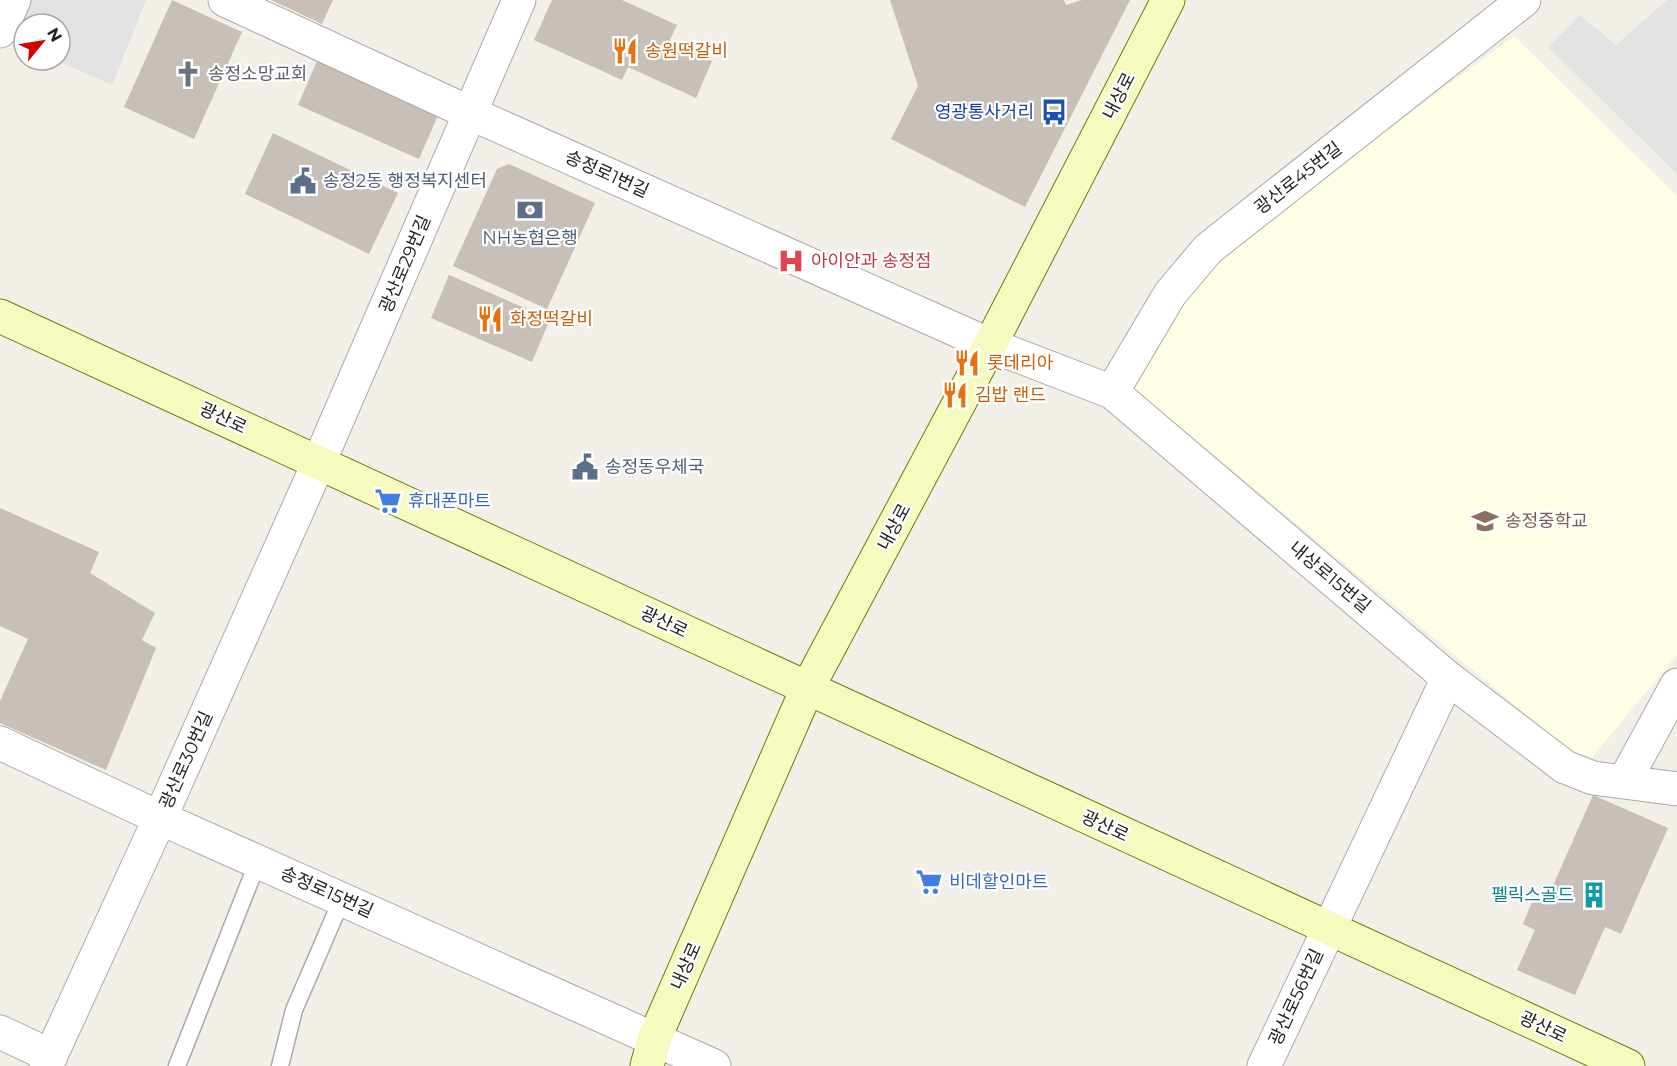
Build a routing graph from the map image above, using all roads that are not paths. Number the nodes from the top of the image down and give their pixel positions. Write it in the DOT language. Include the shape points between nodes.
graph roads {
  1 [pos="14,0"];
  2 [pos="225,0"];
  3 [pos="519,0"];
  4 [pos="1168,0"];
  5 [pos="1524,0"];
  6 [pos="0,31"];
  7 [pos="470,113"];
  8 [pos="0,316"];
  9 [pos="990,345"];
  10 [pos="1112,392"];
  11 [pos="319,462"];
  12 [pos="1448,678"];
  13 [pos="1677,685"];
  14 [pos="807,689"];
  15 [pos="0,742"];
  16 [pos="1624,782"];
  17 [pos="1677,789"];
  18 [pos="160,818"];
  19 [pos="258,861"];
  20 [pos="342,899"];
  21 [pos="1327,928"];
  22 [pos="0,1032"];
  23 [pos="651,1052"];
  24 [pos="49,1061"];
  25 [pos="177,1066"];
  26 [pos="280,1066"];
  27 [pos="714,1066"];
  28 [pos="1264,1066"];
  29 [pos="1628,1066"];
  1 -- 6 [label="street"];
  2 -- 7 [label="street, 송정로1번길"];
  3 -- 7 [label="street, 광산로29번길"];
  4 -- 9 [label="main road, 내상로"];
  5 -- 10 [label="street, 광산로45번길" via="1208,249 1170,294"];
  7 -- 9 [label="street, 송정로1번길"];
  7 -- 11 [label="street, 광산로29번길"];
  8 -- 11 [label="main road, 광산로"];
  9 -- 10 [label="street, 내상로15번길"];
  9 -- 14 [label="main road, 내상로"];
  10 -- 12 [label="street, 내상로15번길"];
  11 -- 14 [label="main road, 광산로"];
  11 -- 18 [label="street, 광산로30번길"];
  12 -- 16 [label="street, 내상로15번길" via="1565,767 1593,778"];
  12 -- 21 [label="street"];
  13 -- 16 [label="street"];
  14 -- 21 [label="main road, 광산로"];
  14 -- 23 [label="main road, 내상로"];
  15 -- 18 [label="street, 송정로15번길"];
  16 -- 17 [label="street, 내상로15번길"];
  18 -- 19 [label="street, 송정로15번길"];
  18 -- 24 [label="street, 광산로30번길"];
  19 -- 20 [label="street, 송정로15번길"];
  19 -- 25 [label="lane"];
  20 -- 23 [label="street, 송정로15번길"];
  20 -- 26 [label="lane" via="294,1010"];
  21 -- 28 [label="street, 광산로56번길"];
  21 -- 29 [label="main road, 광산로"];
  22 -- 24 [label="street, 광산로30번길"];
  23 -- 27 [label="street, 송정로15번길"];
}
